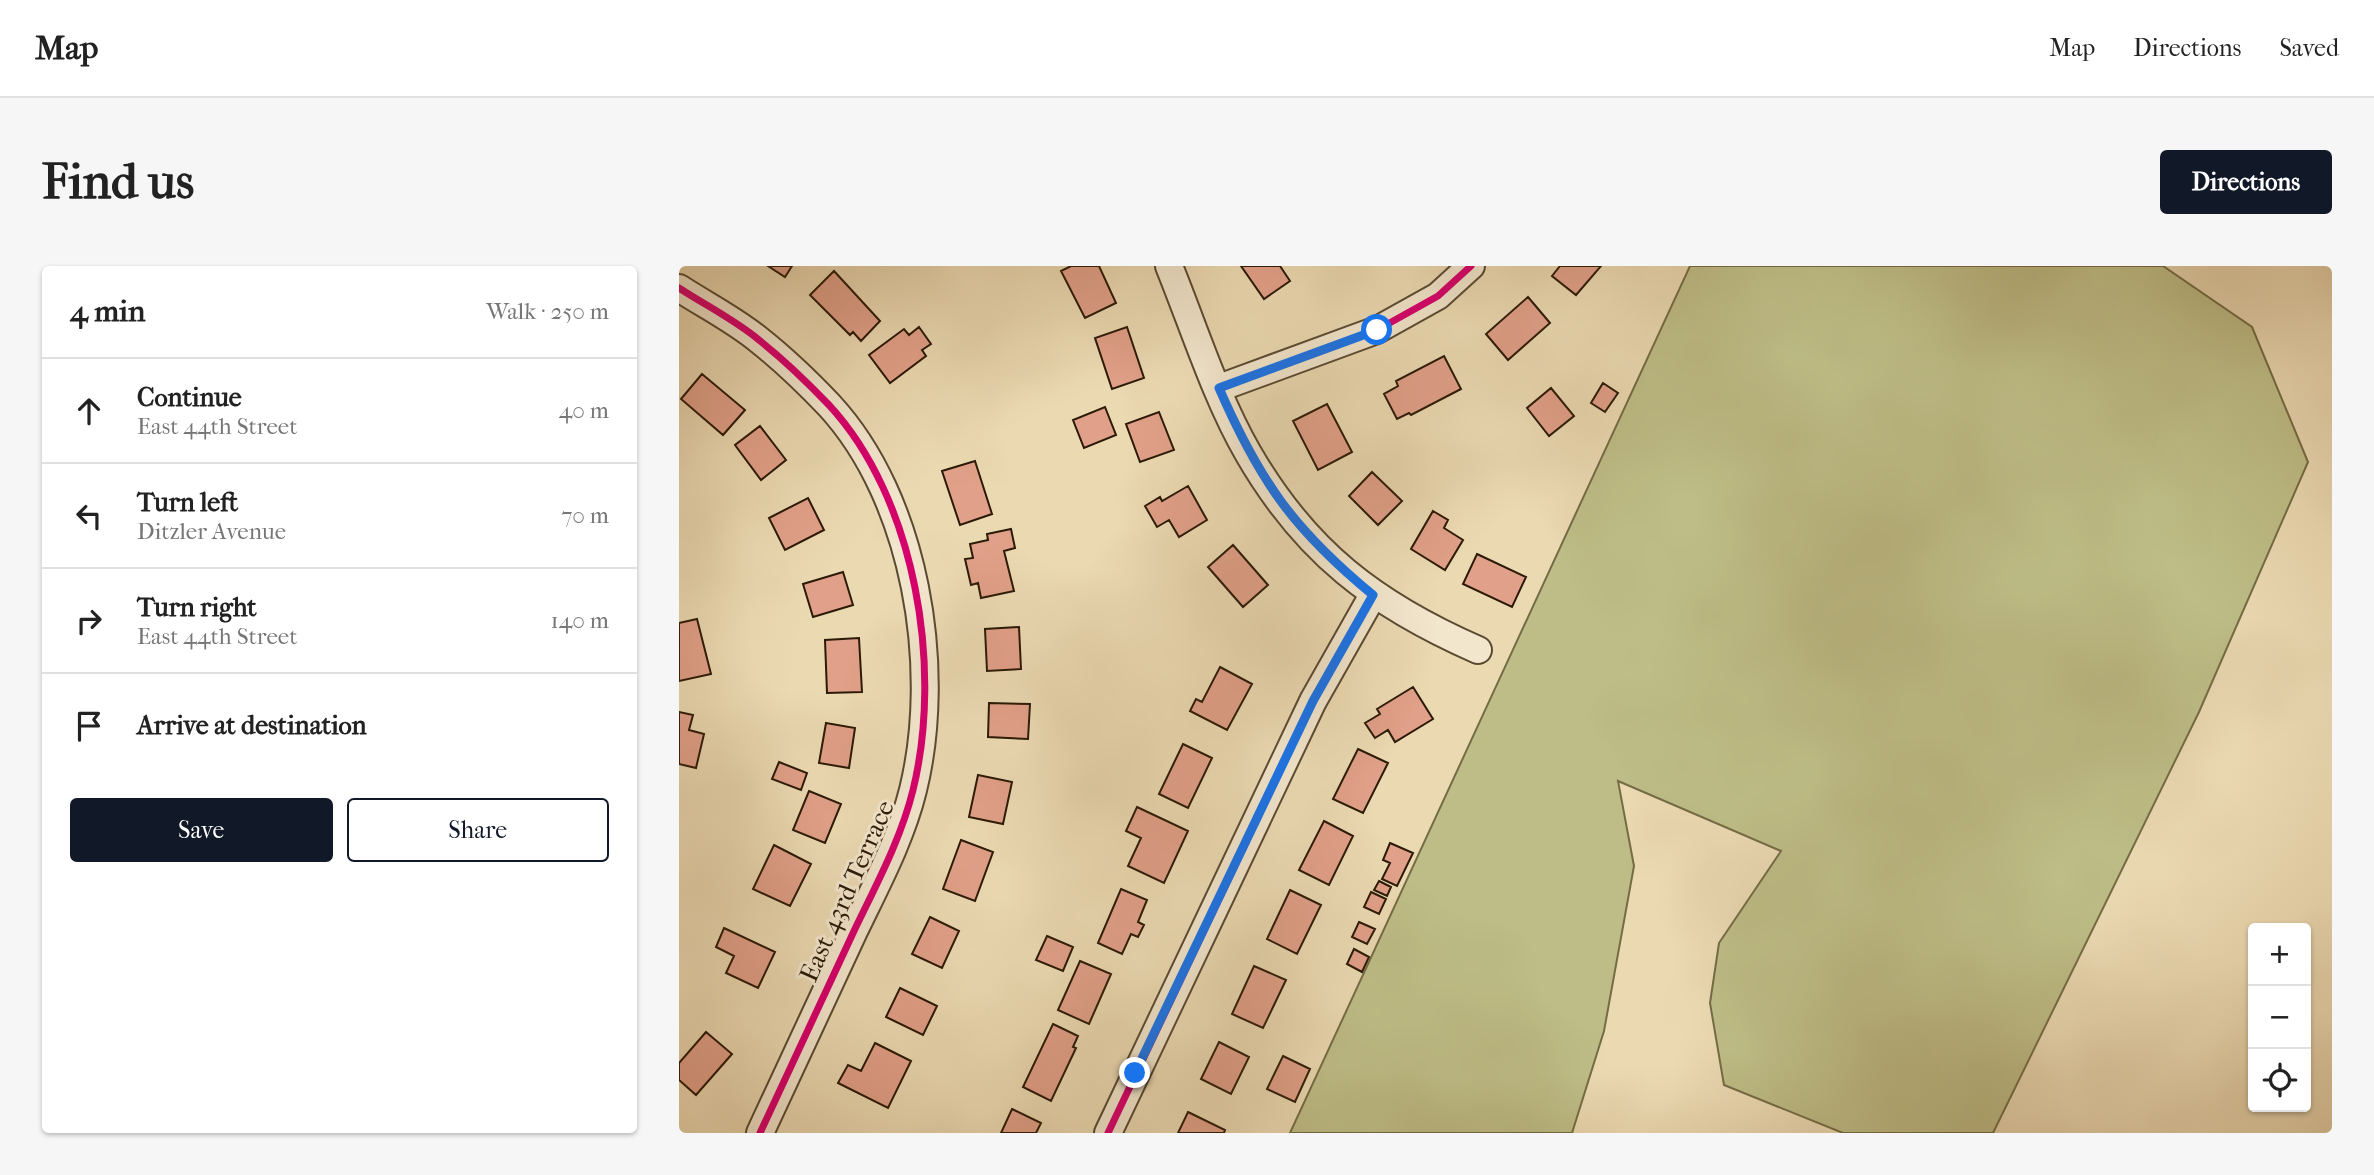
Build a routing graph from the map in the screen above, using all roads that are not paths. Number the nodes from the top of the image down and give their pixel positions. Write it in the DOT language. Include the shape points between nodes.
graph roads {
  1 [pos="1169,266"];
  2 [pos="1471,266"];
  3 [pos="679,288"];
  4 [pos="1219,388"];
  5 [pos="1373,595"];
  6 [pos="1478,650"];
  7 [pos="760,1133"];
  8 [pos="1108,1133"];
  1 -- 4 [label="street"];
  2 -- 4 [label="street" via="1438,296 1377,330"];
  3 -- 7 [label="street, East 43rd Terrace" via="759,339 830,406 888,501 907,554 921,618 925,697 913,790 894,846"];
  4 -- 5 [label="street" via="1246,451 1278,501 1326,556"];
  5 -- 6 [label="street" via="1421,625"];
  5 -- 8 [label="street" via="1313,701"];
}
